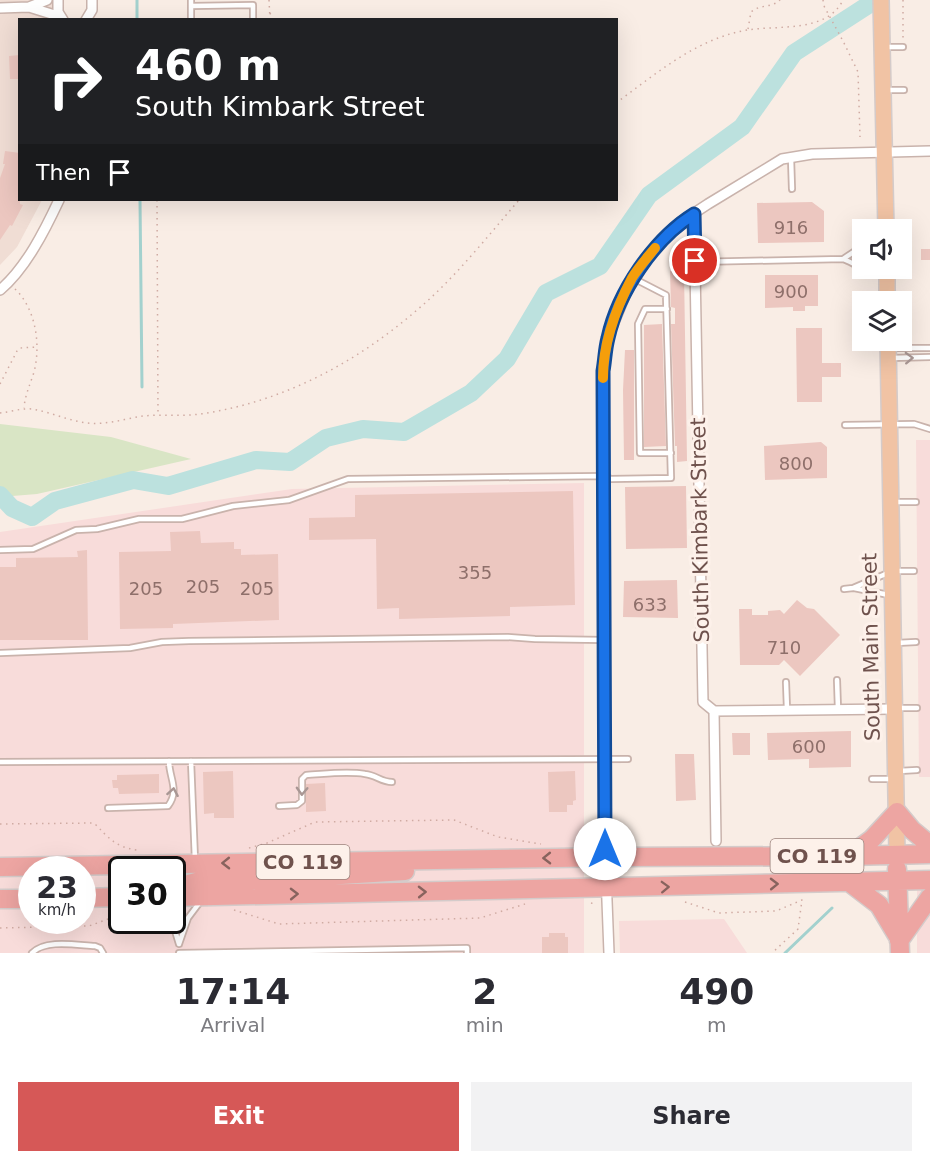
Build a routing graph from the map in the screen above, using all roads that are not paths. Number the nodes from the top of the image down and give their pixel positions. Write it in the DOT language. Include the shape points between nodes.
graph roads {
  1 [pos="47,0"];
  2 [pos="58,0"];
  3 [pos="92,0"];
  4 [pos="881,0"];
  5 [pos="191,3"];
  6 [pos="29,7"];
  7 [pos="0,8"];
  8 [pos="62,18"];
  9 [pos="87,18"];
  10 [pos="253,18"];
  11 [pos="882,47"];
  12 [pos="903,47"];
  13 [pos="883,90"];
  14 [pos="904,90"];
  15 [pos="884,151"];
  16 [pos="930,151"];
  17 [pos="791,158"];
  18 [pos="792,189"];
  19 [pos="59,201"];
  20 [pos="694,214"];
  21 [pos="886,219"];
  22 [pos="852,253"];
  23 [pos="843,259"];
  24 [pos="695,261"];
  25 [pos="852,264"];
  26 [pos="633,278"];
  27 [pos="0,290"];
  28 [pos="667,309"];
  29 [pos="912,348"];
  30 [pos="930,348"];
  31 [pos="888,351"];
  32 [pos="898,351"];
  33 [pos="930,357"];
  34 [pos="845,425"];
  35 [pos="890,425"];
  36 [pos="930,429"];
  37 [pos="670,453"];
  38 [pos="604,476"];
  39 [pos="891,502"];
  40 [pos="916,502"];
  41 [pos="0,550"];
  42 [pos="914,571"];
  43 [pos="892,572"];
  44 [pos="853,588"];
  45 [pos="844,589"];
  46 [pos="892,595"];
  47 [pos="604,640"];
  48 [pos="916,642"];
  49 [pos="893,643"];
  50 [pos="0,653"];
  51 [pos="837,680"];
  52 [pos="786,682"];
  53 [pos="894,708"];
  54 [pos="917,708"];
  55 [pos="838,709"];
  56 [pos="787,710"];
  57 [pos="714,711"];
  58 [pos="605,759"];
  59 [pos="628,759"];
  60 [pos="169,761"];
  61 [pos="191,761"];
  62 [pos="0,762"];
  63 [pos="917,770"];
  64 [pos="896,775"];
  65 [pos="872,779"];
  66 [pos="392,782"];
  67 [pos="279,806"];
  68 [pos="108,808"];
  69 [pos="897,812"];
  70 [pos="716,841"];
  71 [pos="930,845"];
  72 [pos="930,854"];
  73 [pos="897,855"];
  74 [pos="849,856"];
  75 [pos="605,857"];
  76 [pos="457,860"];
  77 [pos="195,864"];
  78 [pos="0,867"];
  79 [pos="930,880"];
  80 [pos="898,881"];
  81 [pos="849,882"];
  82 [pos="186,885"];
  83 [pos="607,888"];
  84 [pos="186,896"];
  85 [pos="207,896"];
  86 [pos="930,897"];
  87 [pos="18,898"];
  88 [pos="0,899"];
  89 [pos="176,934"];
  90 [pos="179,944"];
  91 [pos="899,947"];
  92 [pos="32,953"];
  93 [pos="103,953"];
  94 [pos="178,953"];
  95 [pos="467,953"];
  96 [pos="609,953"];
  1 -- 6 [label="street"];
  2 -- 8 [label="street"];
  3 -- 9 [label="street"];
  4 -- 11 [label="main road"];
  5 -- 10 [label="lane" via="253,5"];
  6 -- 7 [label="street"];
  6 -- 8 [label="street"];
  11 -- 12 [label="lane"];
  11 -- 13 [label="main road"];
  13 -- 14 [label="lane"];
  13 -- 15 [label="main road"];
  15 -- 16 [label="street"];
  15 -- 17 [label="street"];
  15 -- 21 [label="main road"];
  17 -- 18 [label="lane"];
  17 -- 20 [label="street" via="757,173"];
  19 -- 27 [label="street" via="42,235"];
  20 -- 24 [label="street, South Kimbark Street"];
  20 -- 26 [label="street" via="679,223 655,248"];
  22 -- 23 [label="lane"];
  23 -- 24 [label="lane"];
  23 -- 25 [label="lane"];
  24 -- 57 [label="street, South Kimbark Street" via="703,702"];
  26 -- 28 [label="lane" via="666,295"];
  26 -- 38 [label="street" via="608,336 603,371"];
  28 -- 37 [label="lane"];
  28 -- 37 [label="lane" via="645,309 638,324 640,453"];
  29 -- 30 [label="lane"];
  31 -- 35 [label="main road, South Main Street"];
  32 -- 33 [label="lane, one-way"];
  34 -- 35 [label="lane"];
  35 -- 36 [label="lane" via="914,424"];
  35 -- 39 [label="main road, South Main Street"];
  37 -- 38 [label="lane" via="671,478"];
  38 -- 41 [label="lane" via="348,479 289,500 233,506 182,519 139,519 76,530 33,549"];
  38 -- 47 [label="street"];
  39 -- 40 [label="lane"];
  39 -- 43 [label="main road, South Main Street"];
  42 -- 43 [label="lane"];
  43 -- 44 [label="lane"];
  43 -- 46 [label="main road, South Main Street"];
  44 -- 45 [label="lane"];
  44 -- 46 [label="lane"];
  46 -- 49 [label="main road, South Main Street"];
  47 -- 50 [label="lane" via="508,636 291,639 162,642 130,648"];
  47 -- 58 [label="street"];
  48 -- 49 [label="lane"];
  49 -- 53 [label="main road, South Main Street"];
  51 -- 55 [label="lane"];
  52 -- 56 [label="lane"];
  53 -- 54 [label="lane"];
  53 -- 55 [label="street"];
  53 -- 64 [label="main road, South Main Street"];
  55 -- 56 [label="street"];
  56 -- 57 [label="street"];
  57 -- 70 [label="street, South Kimbark Street"];
  58 -- 59 [label="lane"];
  58 -- 61 [label="lane"];
  58 -- 75 [label="street"];
  60 -- 61 [label="lane"];
  60 -- 62 [label="lane"];
  68 -- 60 [label="lane, one-way" via="168,806 173,799 174,783"];
  61 -- 77 [label="lane"];
  63 -- 64 [label="lane"];
  64 -- 65 [label="lane"];
  64 -- 69 [label="main road, South Main Street"];
  66 -- 67 [label="lane, one-way" via="364,774 306,775 302,779 302,801"];
  69 -- 71 [label="highway"];
  69 -- 73 [label="main road, South Main Street"];
  69 -- 74 [label="highway" via="877,835"];
  72 -- 73 [label="highway, CO 119"];
  73 -- 74 [label="highway, CO 119"];
  73 -- 80 [label="highway, South Main Street"];
  74 -- 75 [label="highway, CO 119"];
  75 -- 76 [label="highway, CO 119, one-way"];
  75 -- 83 [label="street"];
  76 -- 77 [label="highway, CO 119, one-way"];
  76 -- 82 [label="highway" via="402,872"];
  77 -- 78 [label="highway, CO 119"];
  79 -- 80 [label="highway, CO 119"];
  80 -- 81 [label="highway, CO 119"];
  80 -- 91 [label="highway, South Main Street"];
  83 -- 81 [label="highway, CO 119, one-way"];
  81 -- 91 [label="highway" via="885,912"];
  85 -- 83 [label="highway, CO 119, one-way"];
  83 -- 96 [label="street"];
  84 -- 85 [label="highway, CO 119"];
  85 -- 90 [label="lane" via="188,918"];
  86 -- 91 [label="highway"];
  87 -- 88 [label="highway"];
  89 -- 90 [label="lane"];
  90 -- 94 [label="lane"];
  92 -- 93 [label="lane" via="40,945 56,945 95,946"];
  94 -- 95 [label="lane" via="466,948"];
}
